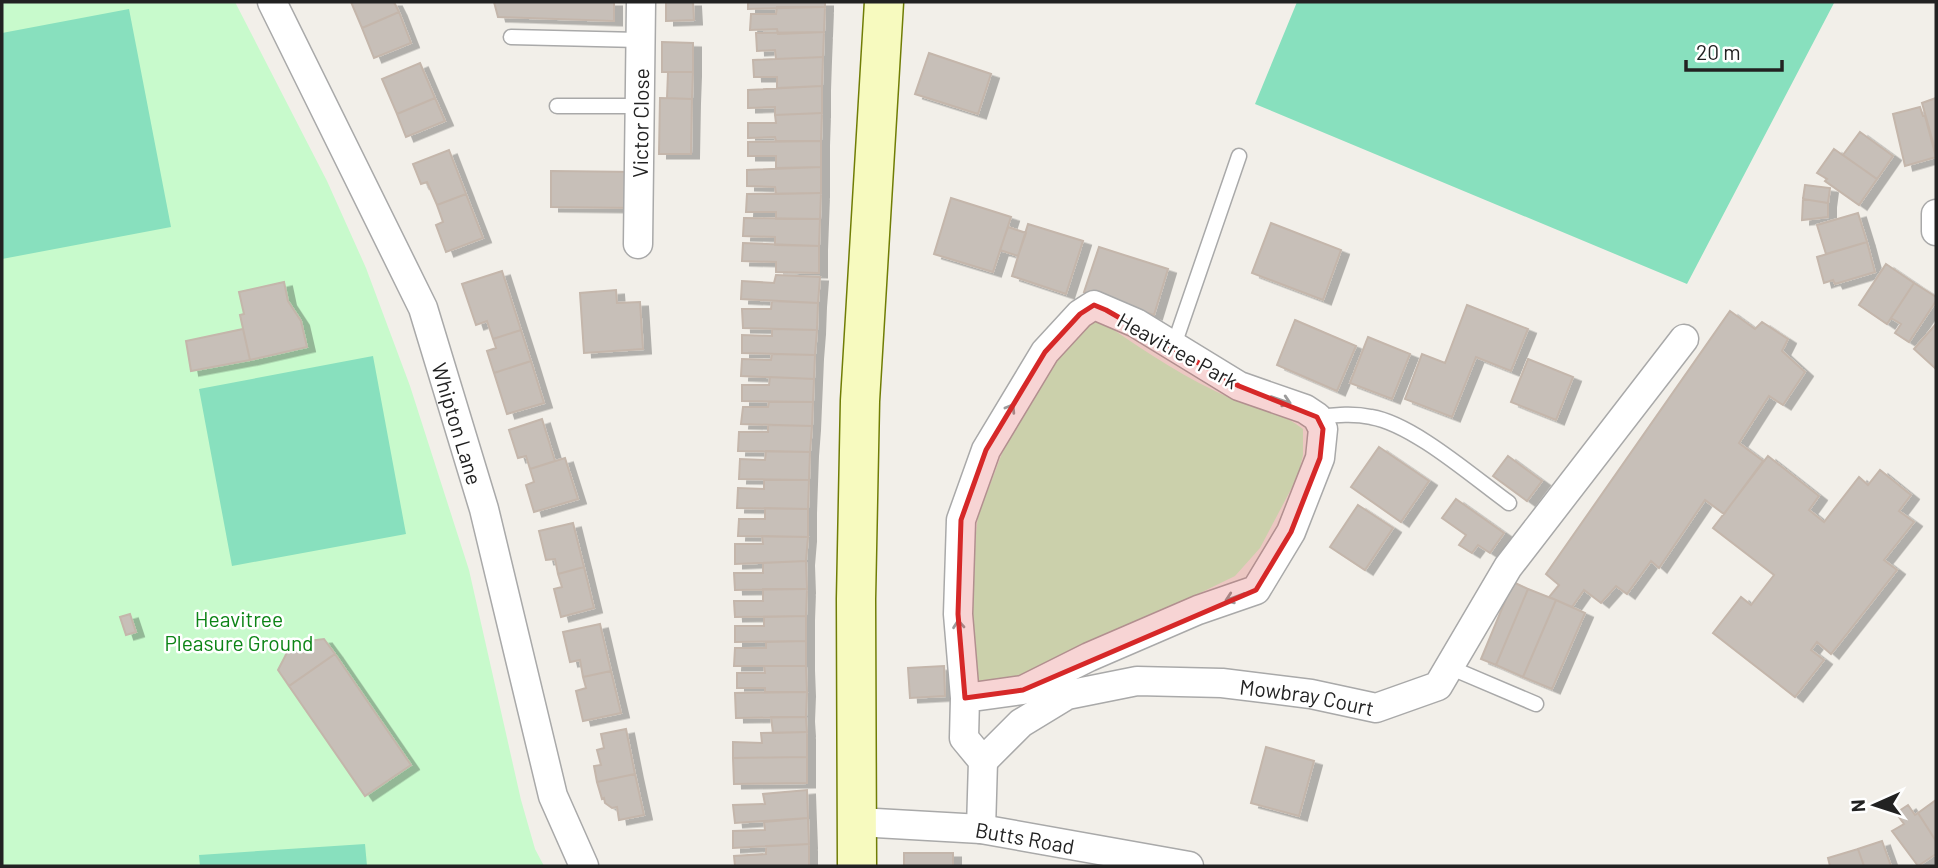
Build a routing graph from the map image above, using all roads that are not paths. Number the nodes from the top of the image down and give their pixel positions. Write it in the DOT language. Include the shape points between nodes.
graph roads {
  1 [pos="272,2"];
  2 [pos="641,2"];
  3 [pos="884,2"];
  4 [pos="511,37"];
  5 [pos="639,40"];
  6 [pos="557,106"];
  7 [pos="639,106"];
  8 [pos="1239,156"];
  9 [pos="1936,214"];
  10 [pos="1936,231"];
  11 [pos="638,244"];
  12 [pos="1684,339"];
  13 [pos="1174,345"];
  14 [pos="1317,416"];
  15 [pos="1509,503"];
  16 [pos="1449,667"];
  17 [pos="965,698"];
  18 [pos="1536,704"];
  19 [pos="982,761"];
  20 [pos="858,821"];
  21 [pos="981,829"];
  22 [pos="584,866"];
  23 [pos="857,866"];
  24 [pos="1189,866"];
  1 -- 22 [label="street, Whipton Lane" via="423,308 484,509 553,796"];
  2 -- 5 [label="street, Victor Close"];
  3 -- 20 [label="main road" via="860,401"];
  4 -- 5 [label="lane"];
  5 -- 7 [label="street, Victor Close"];
  6 -- 7 [label="lane"];
  7 -- 11 [label="street, Victor Close"];
  8 -- 13 [label="lane"];
  9 -- 10 [label="street"];
  12 -- 16 [label="street, Mowbray Court" via="1508,567"];
  13 -- 14 [label="street, Heavitree Park, one-way" via="1239,386"];
  17 -- 13 [label="street, Heavitree Park, one-way" via="958,614 961,520 986,450 1045,352 1080,314 1094,306"];
  14 -- 15 [label="lane" via="1374,417 1411,432"];
  14 -- 17 [label="street, one-way" via="1323,429 1320,458 1291,532 1255,590 1198,610 1023,690"];
  16 -- 18 [label="lane"];
  16 -- 19 [label="street, Mowbray Court" via="1438,686 1376,708 1222,683 1137,681 1078,692 1021,723"];
  17 -- 19 [label="street, Heavitree Park" via="964,738"];
  19 -- 21 [label="street"];
  20 -- 21 [label="street, Butts Road"];
  20 -- 23 [label="main road"];
  21 -- 24 [label="street, Butts Road"];
}
